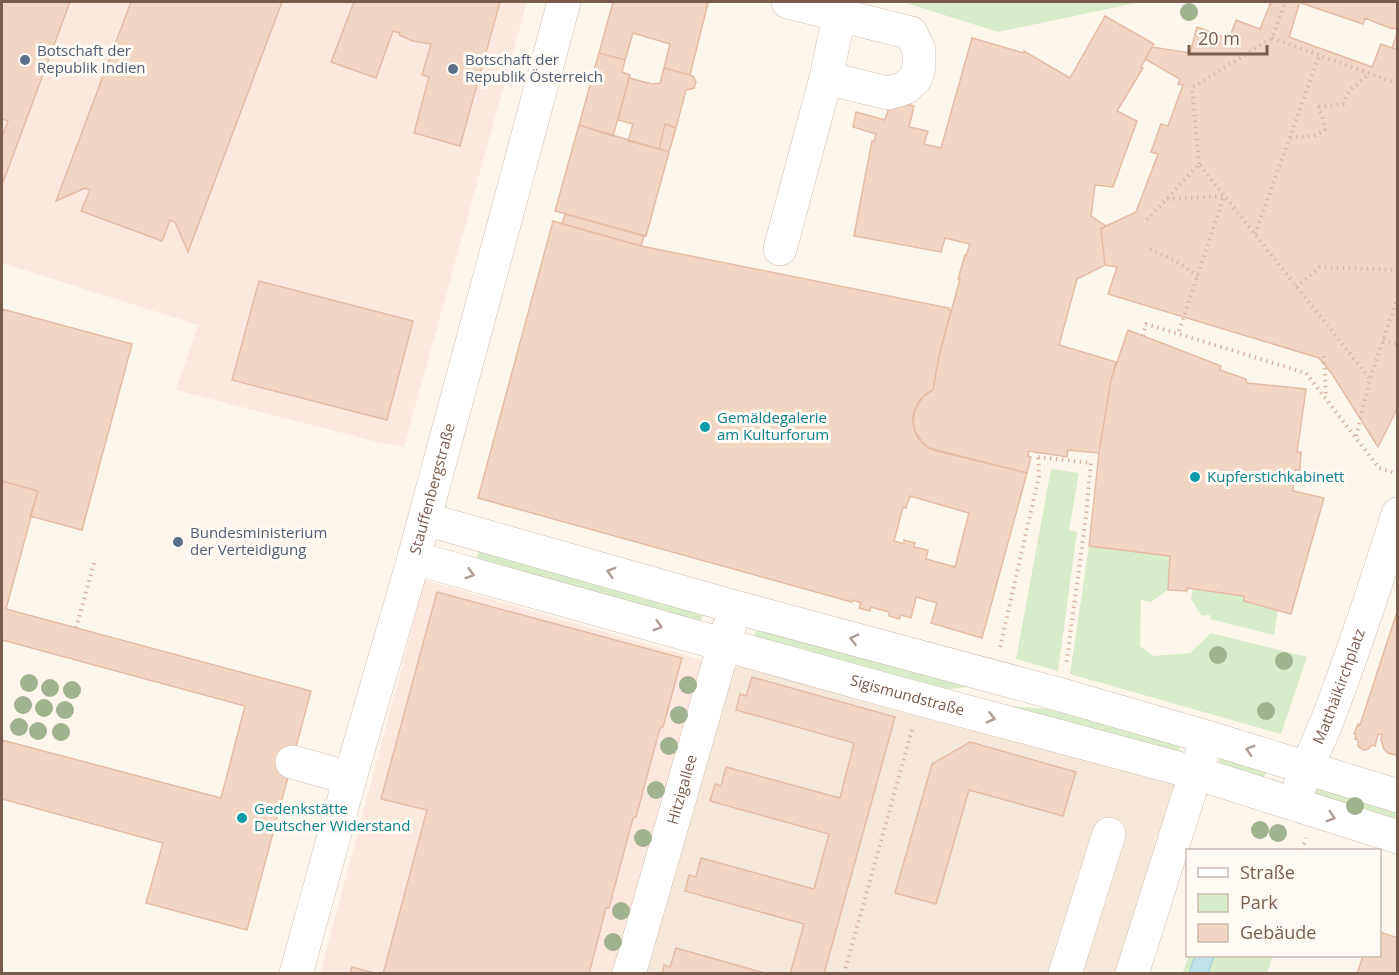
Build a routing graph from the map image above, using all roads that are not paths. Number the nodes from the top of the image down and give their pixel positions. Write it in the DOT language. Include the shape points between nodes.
graph roads {
  1 [pos="564,2"];
  2 [pos="788,2"];
  3 [pos="839,15"];
  4 [pos="826,78"];
  5 [pos="780,249"];
  6 [pos="1398,514"];
  7 [pos="425,519"];
  8 [pos="414,558"];
  9 [pos="1389,569"];
  10 [pos="735,607"];
  11 [pos="724,645"];
  12 [pos="1207,736"];
  13 [pos="292,762"];
  14 [pos="1306,768"];
  15 [pos="1196,773"];
  16 [pos="350,778"];
  17 [pos="1398,796"];
  18 [pos="1293,805"];
  19 [pos="1109,834"];
  20 [pos="1398,837"];
  21 [pos="296,974"];
  22 [pos="629,974"];
  23 [pos="1065,974"];
  24 [pos="1132,974"];
  1 -- 7 [label="street, Stauffenbergstraße"];
  2 -- 3 [label="street"];
  3 -- 4 [label="street"];
  3 -- 4 [label="street" via="911,33 919,50 919,66 916,78 905,88 888,93"];
  4 -- 5 [label="street"];
  6 -- 9 [label="street, Matthäikirchplatz"];
  7 -- 8 [label="street, Stauffenbergstraße"];
  10 -- 7 [label="street, one-way"];
  8 -- 11 [label="street, Sigismundstraße, one-way"];
  8 -- 16 [label="street, Stauffenbergstraße"];
  9 -- 14 [label="street, Matthäikirchplatz"];
  10 -- 11 [label="street, Hitzigallee"];
  12 -- 10 [label="street, one-way"];
  11 -- 15 [label="street, Sigismundstraße, one-way"];
  11 -- 22 [label="street, Hitzigallee"];
  14 -- 12 [label="street, one-way"];
  12 -- 15 [label="street"];
  13 -- 16 [label="street"];
  14 -- 17 [label="street"];
  14 -- 18 [label="street, Matthäikirchplatz"];
  15 -- 18 [label="street, Sigismundstraße"];
  15 -- 24 [label="street"];
  16 -- 21 [label="street, Stauffenbergstraße"];
  18 -- 20 [label="street, Sigismundstraße, one-way"];
  19 -- 23 [label="street"];
}
